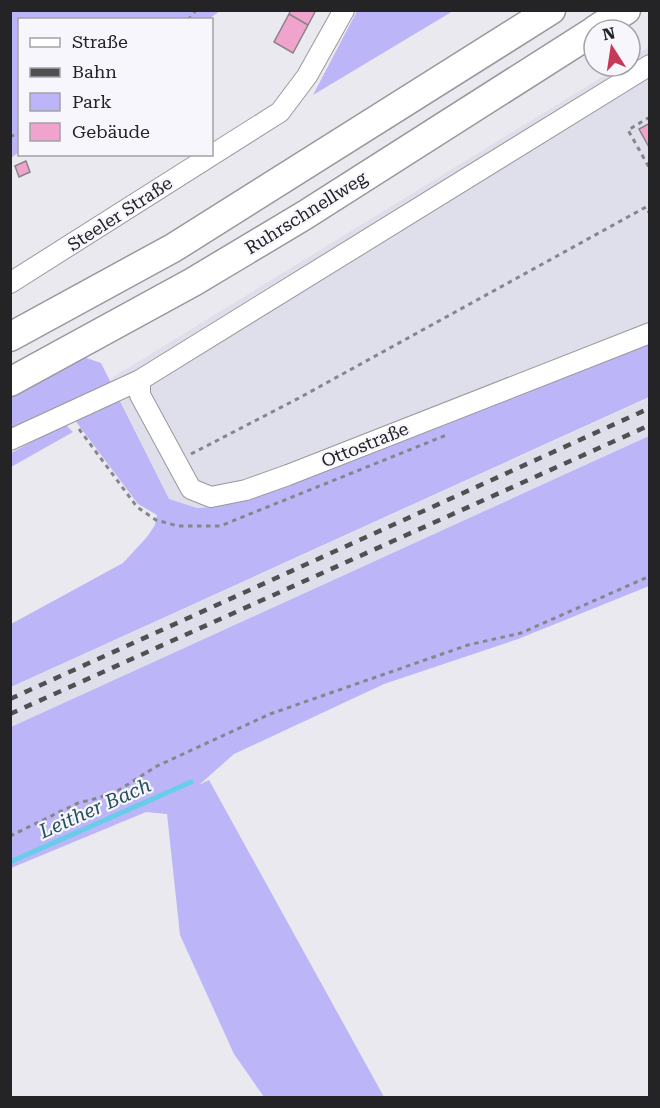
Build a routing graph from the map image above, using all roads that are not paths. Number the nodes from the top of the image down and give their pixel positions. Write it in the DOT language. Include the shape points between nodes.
graph roads {
  1 [pos="344,10"];
  2 [pos="551,10"];
  3 [pos="582,38"];
  4 [pos="650,65"];
  5 [pos="213,155"];
  6 [pos="211,156"];
  7 [pos="10,284"];
  8 [pos="650,333"];
  9 [pos="10,337"];
  10 [pos="140,380"];
  11 [pos="10,382"];
  12 [pos="10,440"];
  1 -- 5 [label="street, Steeler Straße" via="307,76 280,112"];
  2 -- 9 [label="highway" via="173,248"];
  3 -- 11 [label="highway, Ruhrschnellweg" via="194,282"];
  4 -- 10 [label="street"];
  6 -- 7 [label="street, Steeler Straße"];
  8 -- 10 [label="street, Ottostraße" via="331,459 246,490 211,497 191,489 140,395"];
  10 -- 12 [label="street"];
}
